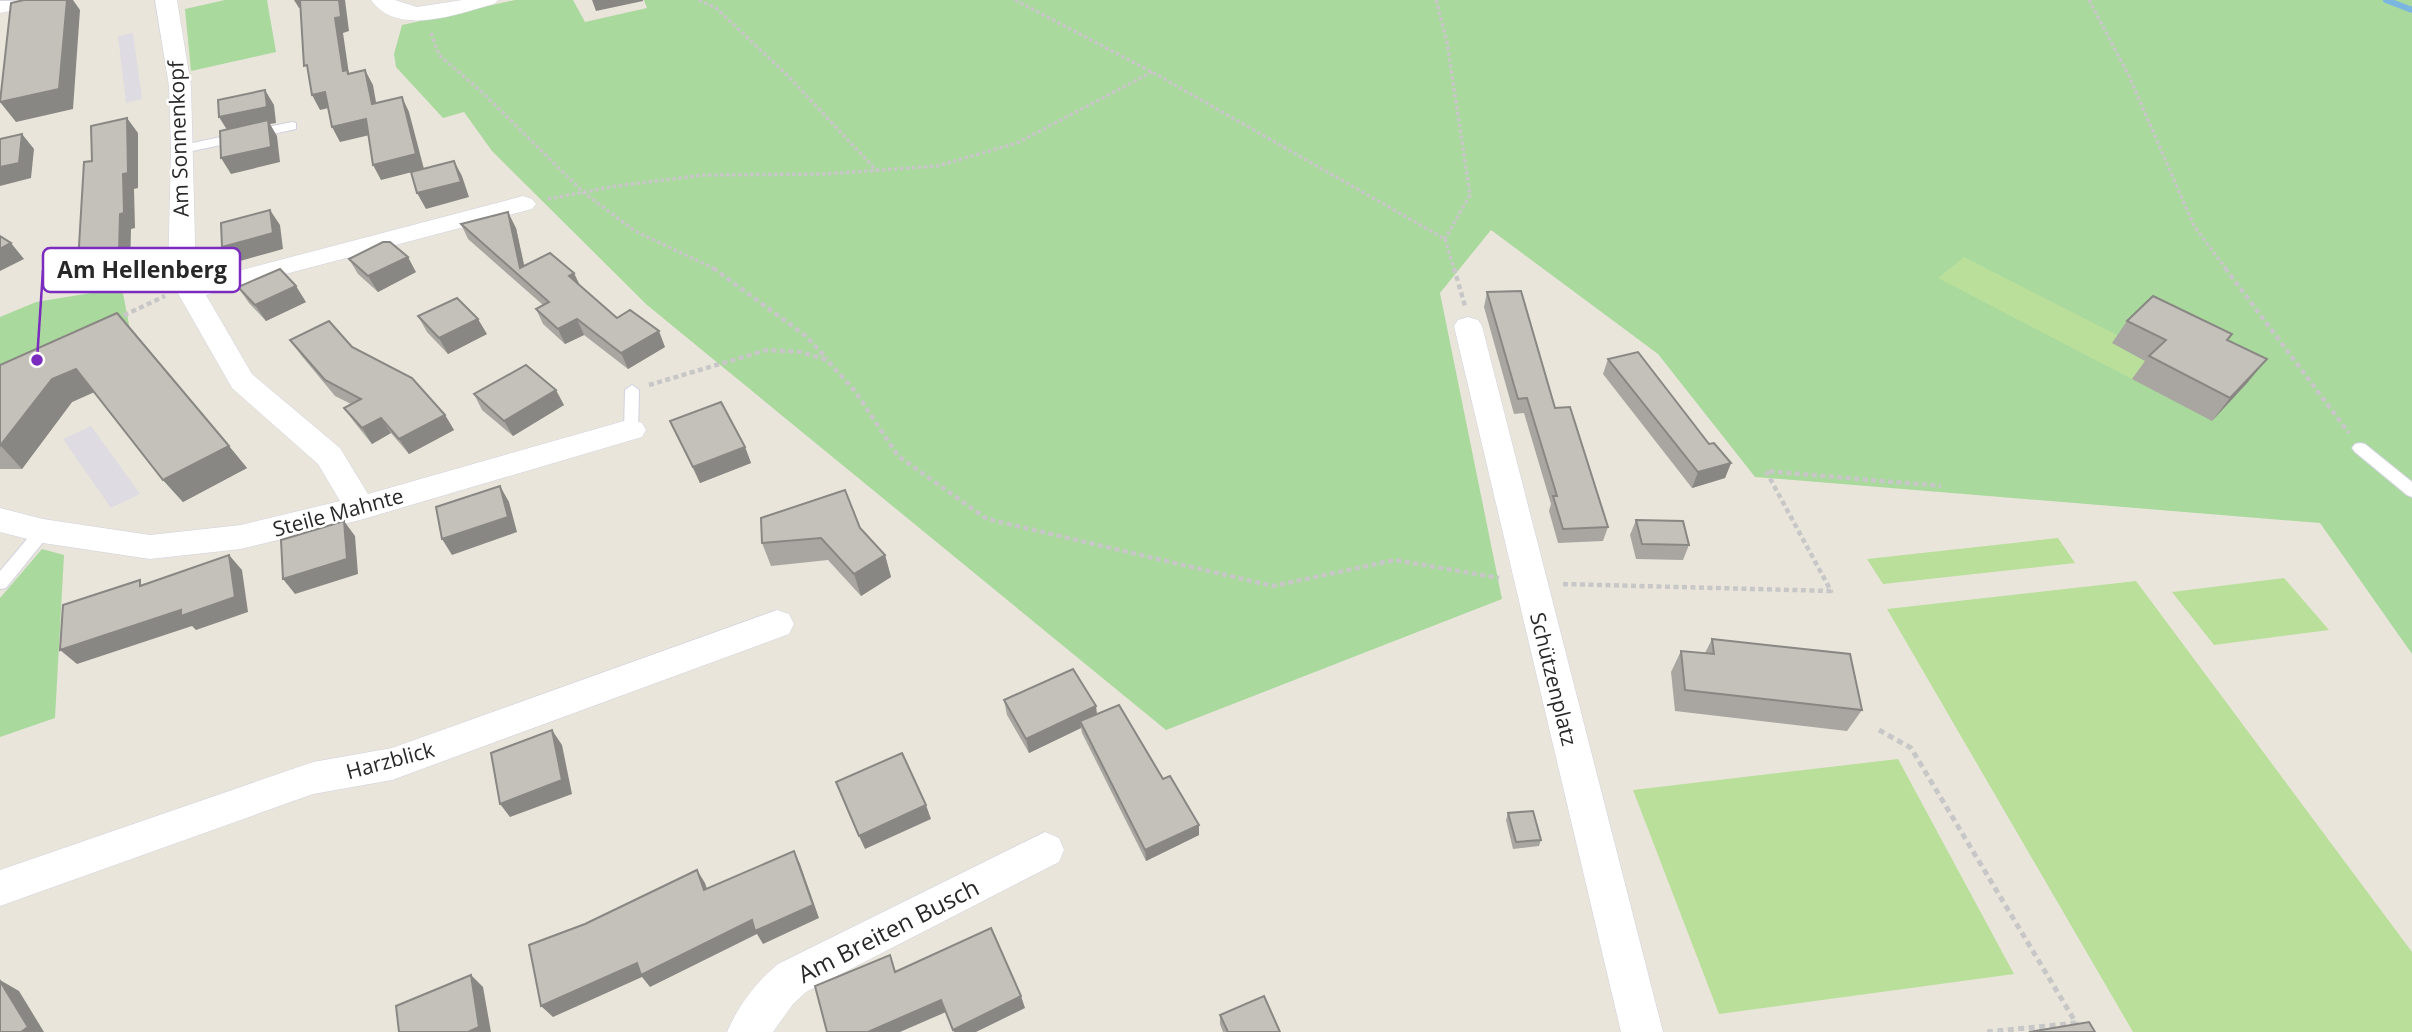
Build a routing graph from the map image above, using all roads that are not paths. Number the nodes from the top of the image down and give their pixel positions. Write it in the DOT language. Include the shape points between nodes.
graph roads {
  1 [pos="41,0"];
  2 [pos="166,0"];
  3 [pos="382,0"];
  4 [pos="487,0"];
  5 [pos="0,7"];
  6 [pos="292,126"];
  7 [pos="183,149"];
  8 [pos="523,204"];
  9 [pos="186,289"];
  10 [pos="1468,326"];
  11 [pos="632,390"];
  12 [pos="631,430"];
  13 [pos="2360,448"];
  14 [pos="2412,491"];
  15 [pos="360,508"];
  16 [pos="0,520"];
  17 [pos="43,531"];
  18 [pos="0,583"];
  19 [pos="777,624"];
  20 [pos="1045,850"];
  21 [pos="0,888"];
  22 [pos="748,1032"];
  23 [pos="1642,1032"];
  1 -- 5 [label="street"];
  2 -- 7 [label="street, Am Sonnenkopf" via="180,86"];
  3 -- 4 [label="street" via="394,11 423,14"];
  6 -- 7 [label="lane"];
  7 -- 9 [label="street, Am Sonnenkopf" via="181,276"];
  8 -- 9 [label="street" via="219,285"];
  9 -- 15 [label="street, Am Sonnenkopf" via="242,382 329,456"];
  10 -- 23 [label="street, Schützenplatz"];
  11 -- 12 [label="lane, Steile Mahnte"];
  12 -- 15 [label="street, Steile Mahnte"];
  13 -- 14 [label="lane"];
  15 -- 17 [label="street, Steile Mahnte" via="241,537 150,547"];
  16 -- 17 [label="street, Steile Mahnte"];
  17 -- 18 [label="lane"];
  19 -- 21 [label="street, Harzblick" via="392,764 313,778"];
  20 -- 22 [label="street, Am Breiten Busch" via="792,978"];
}
